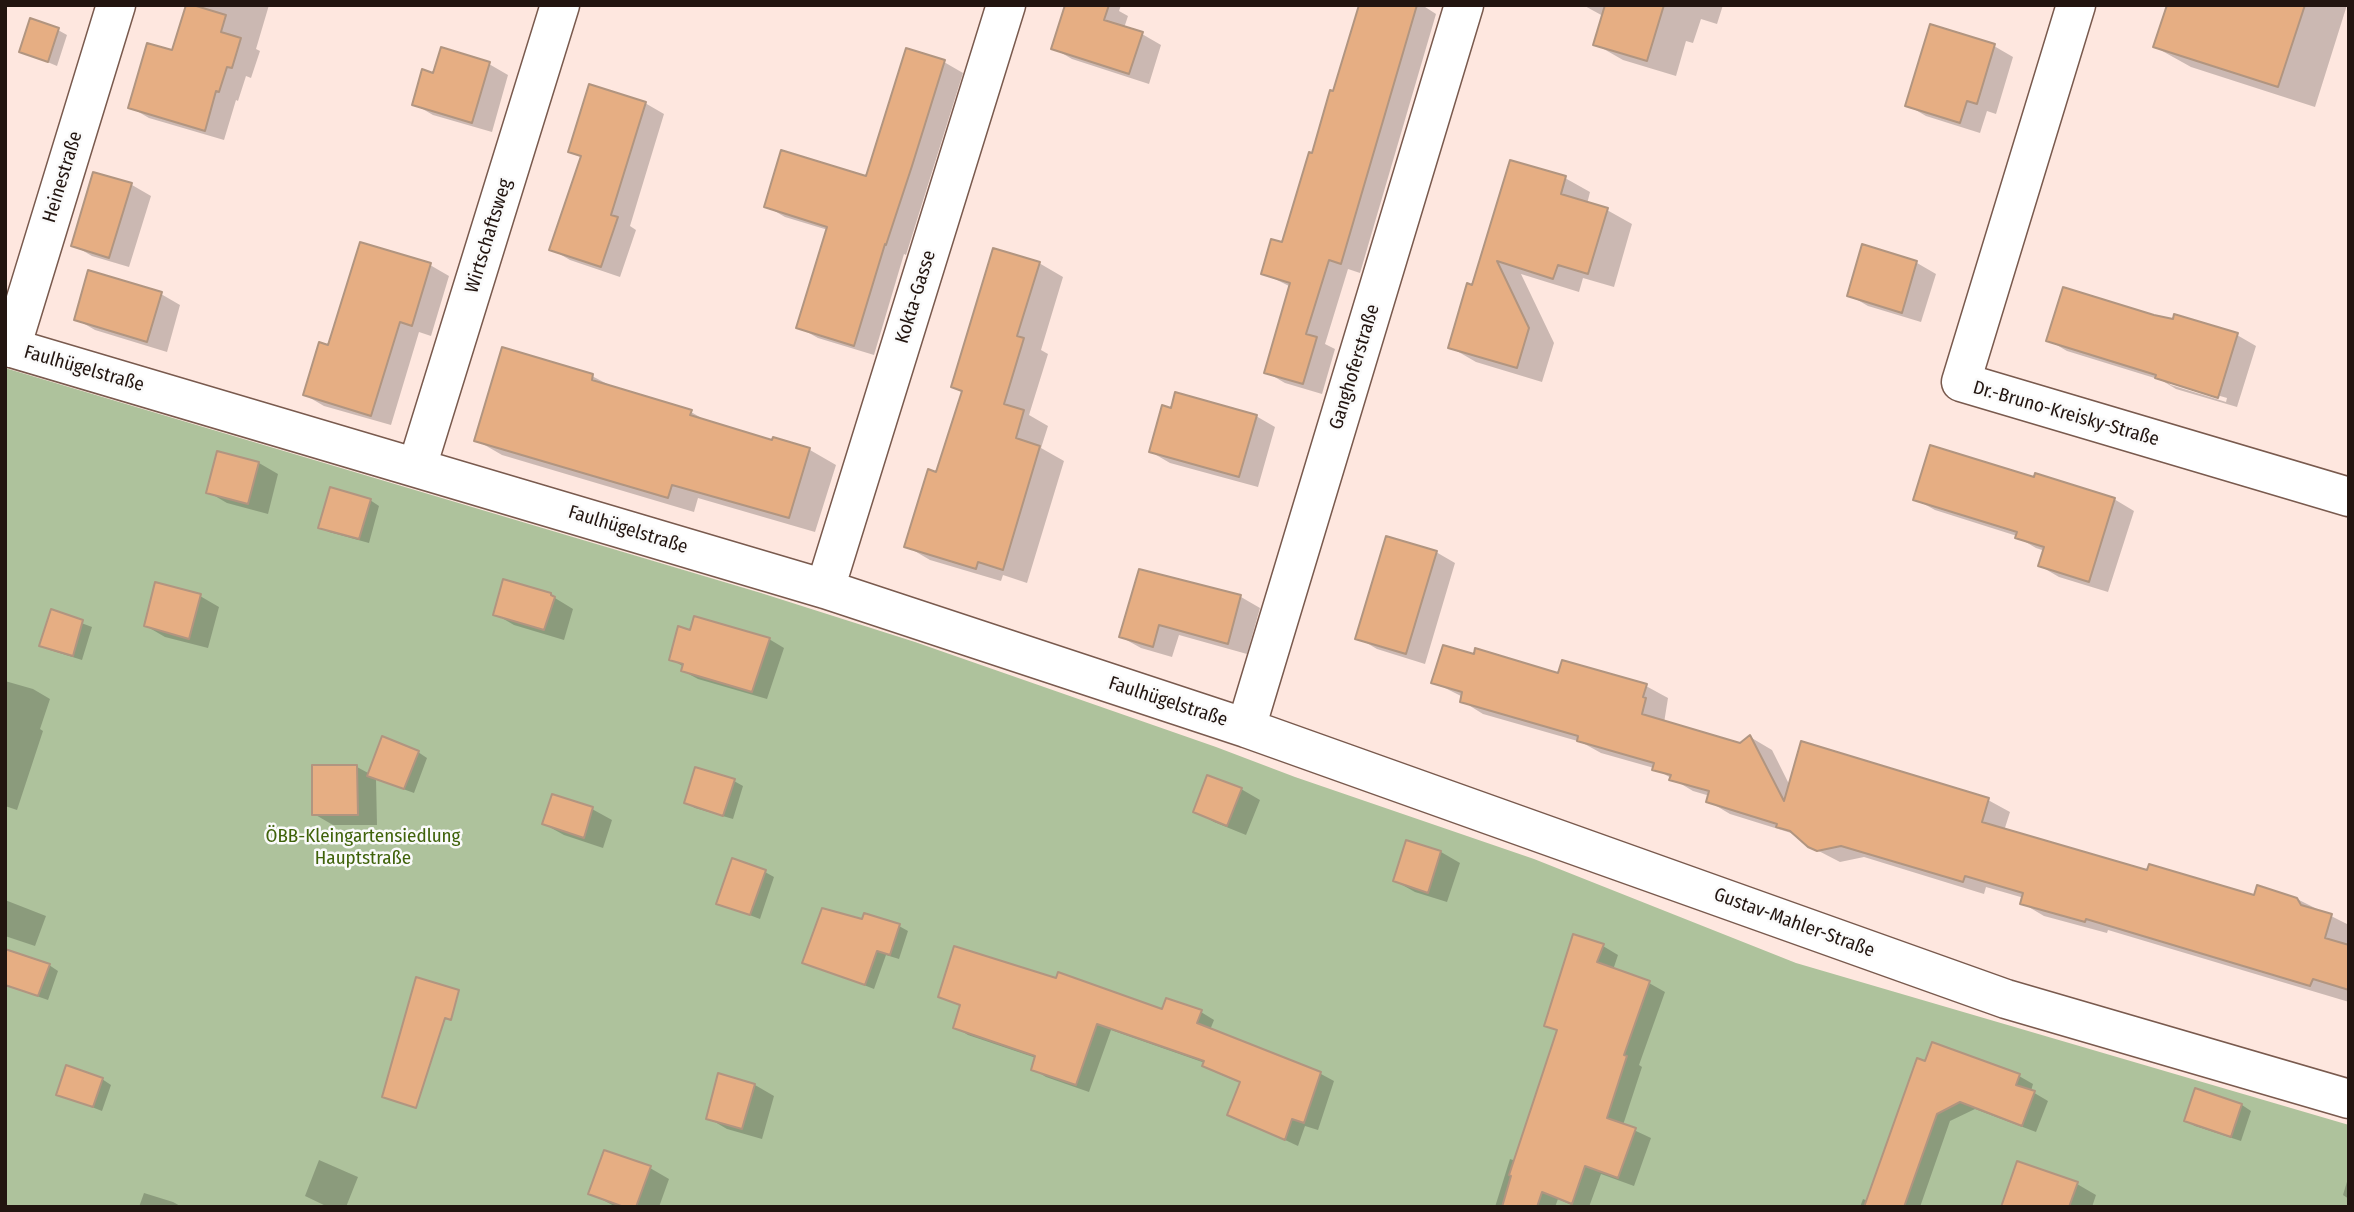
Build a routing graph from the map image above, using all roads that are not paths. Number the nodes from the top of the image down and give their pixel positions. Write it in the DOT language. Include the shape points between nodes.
graph roads {
  1 [pos="116,5"];
  2 [pos="560,5"];
  3 [pos="1006,5"];
  4 [pos="1464,5"];
  5 [pos="2076,5"];
  6 [pos="8,347"];
  7 [pos="417,467"];
  8 [pos="2349,497"];
  9 [pos="825,589"];
  10 [pos="1246,728"];
  11 [pos="2349,1099"];
  1 -- 6 [label="street, Heinestraße"];
  2 -- 7 [label="street, Wirtschaftsweg"];
  3 -- 9 [label="street, Kokta-Gasse"];
  4 -- 10 [label="street, Ganghoferstraße"];
  5 -- 8 [label="street, Dr.-Bruno-Kreisky-Straße" via="1961,382"];
  6 -- 7 [label="street, Faulhügelstraße"];
  7 -- 9 [label="street, Faulhügelstraße"];
  9 -- 10 [label="street, Faulhügelstraße"];
  10 -- 11 [label="street, Gustav-Mahler-Straße" via="2006,999"];
}
